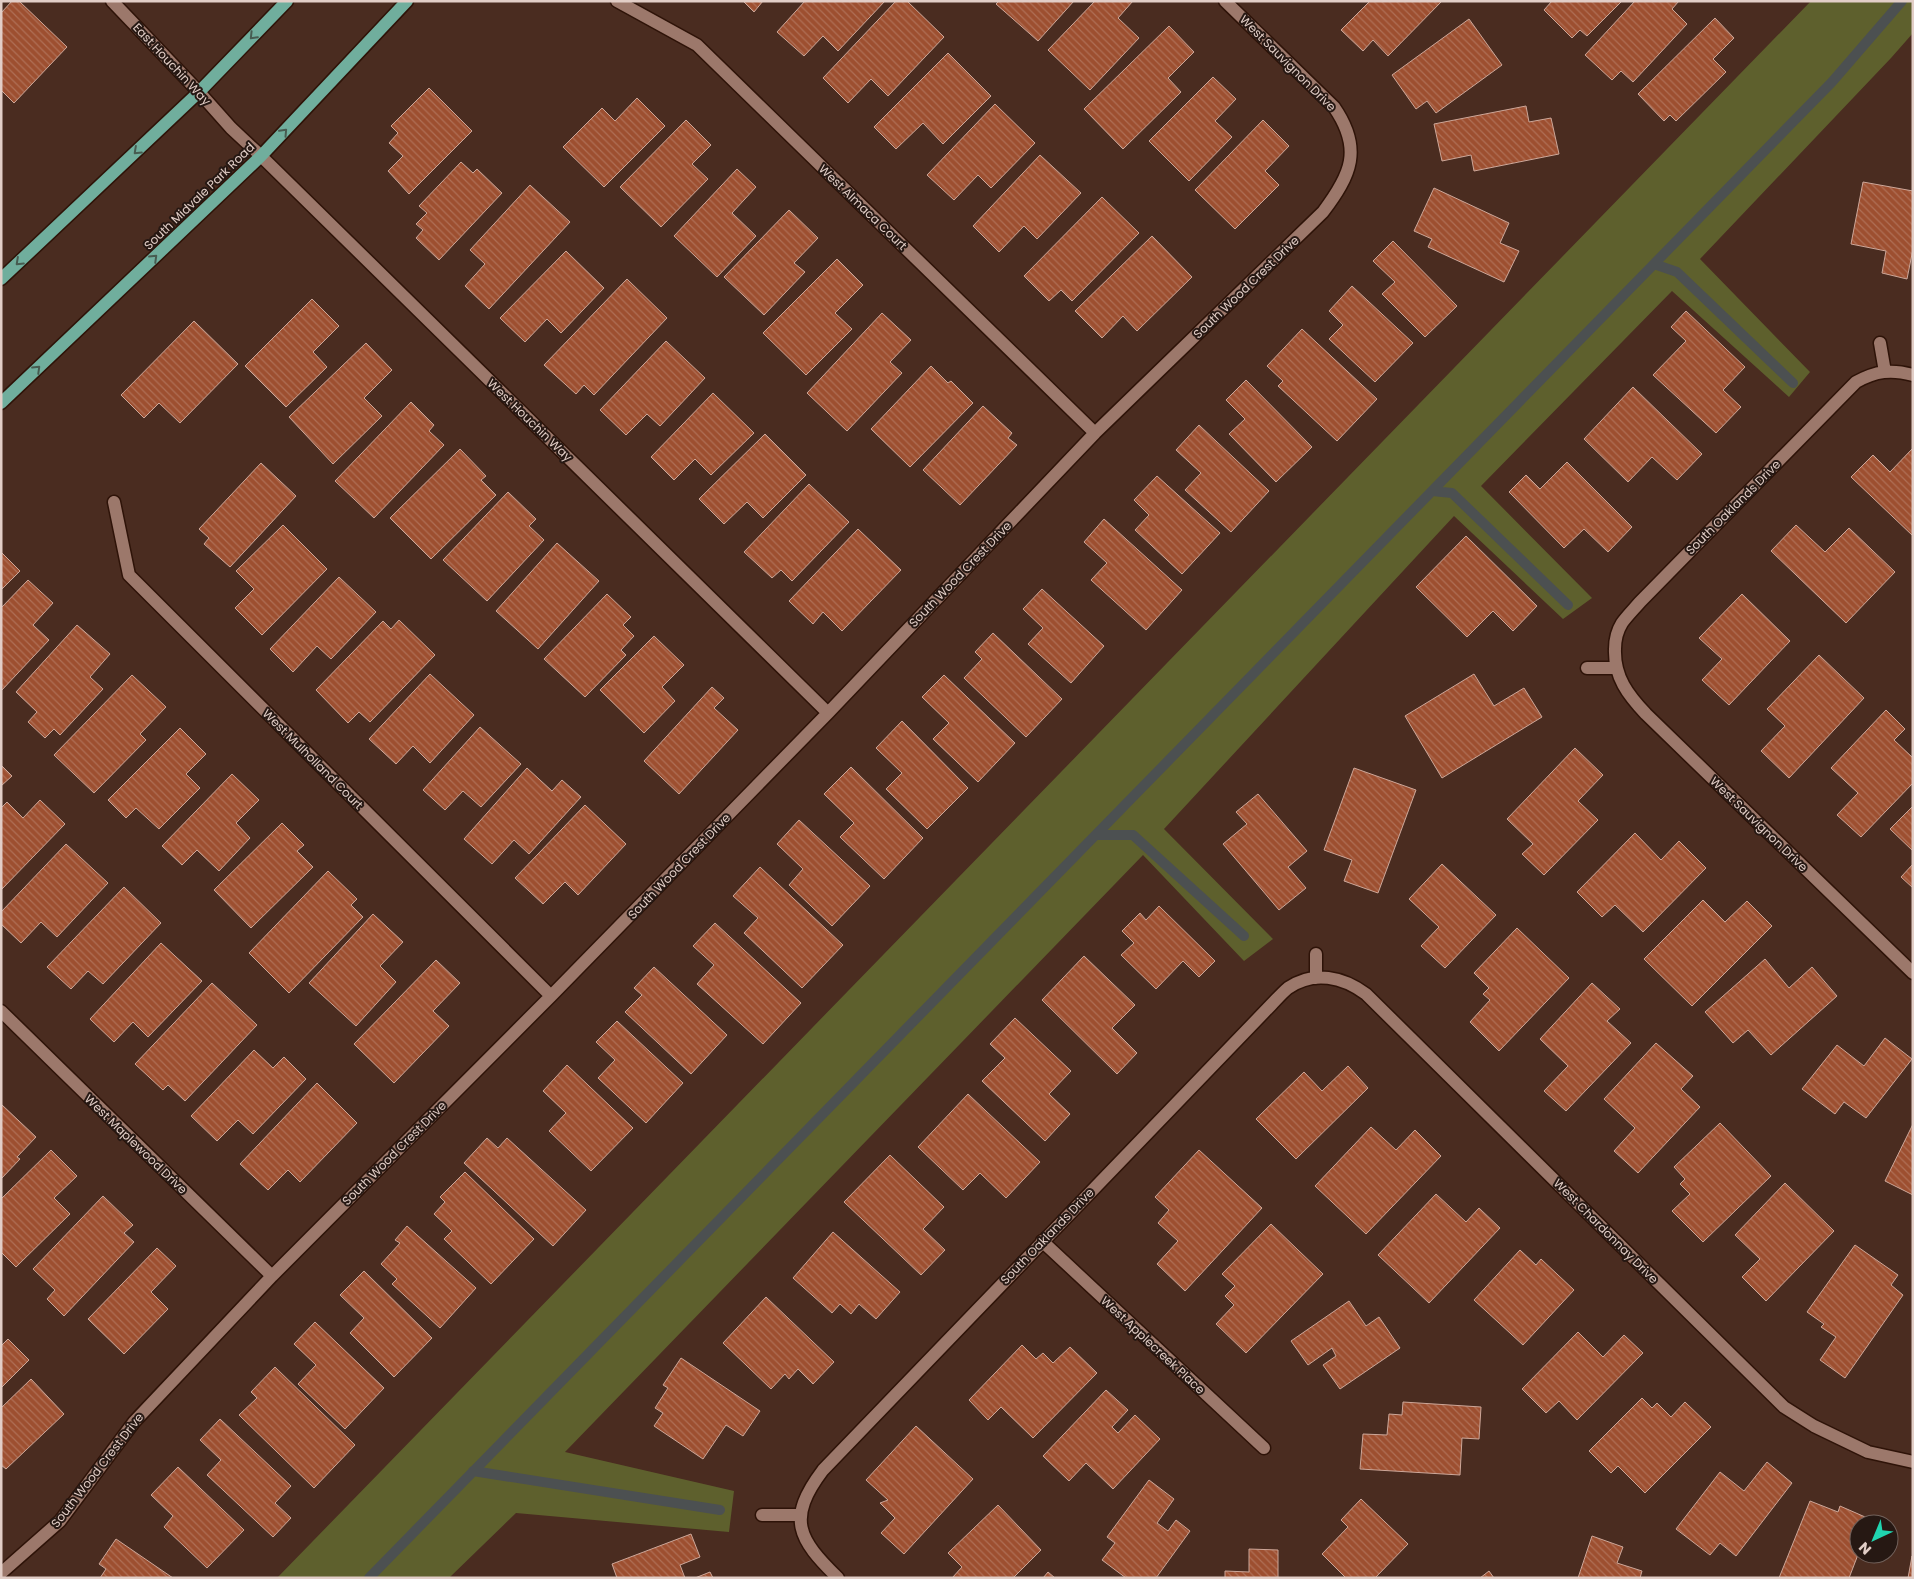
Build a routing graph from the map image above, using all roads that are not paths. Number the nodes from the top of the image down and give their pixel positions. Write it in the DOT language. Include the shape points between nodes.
graph roads {
  1 [pos="112,1"];
  2 [pos="287,1"];
  3 [pos="406,1"];
  4 [pos="617,1"];
  5 [pos="1225,1"];
  6 [pos="199,92"];
  7 [pos="231,128"];
  8 [pos="261,156"];
  9 [pos="1351,157"];
  10 [pos="1,279"];
  11 [pos="1880,343"];
  12 [pos="1885,372"];
  13 [pos="1913,375"];
  14 [pos="1,403"];
  15 [pos="1095,433"];
  16 [pos="114,502"];
  17 [pos="1587,668"];
  18 [pos="1616,668"];
  19 [pos="828,712"];
  20 [pos="1316,954"];
  21 [pos="1913,973"];
  22 [pos="1316,978"];
  23 [pos="551,996"];
  24 [pos="1,1011"];
  25 [pos="1042,1241"];
  26 [pos="272,1276"];
  27 [pos="1264,1448"];
  28 [pos="1913,1462"];
  29 [pos="762,1515"];
  30 [pos="800,1515"];
  31 [pos="2,1571"];
  32 [pos="838,1578"];
  1 -- 6 [label="street, East Houchin Way"];
  2 -- 6 [label="main road, one-way"];
  8 -- 3 [label="main road, South Midvale Park Road, one-way"];
  4 -- 15 [label="street, West Almaca Court" via="697,45"];
  5 -- 9 [label="street, West Sauvignon Drive" via="1334,107 1349,135"];
  6 -- 7 [label="street, East Houchin Way"];
  6 -- 10 [label="main road, one-way"];
  7 -- 8 [label="street, West Houchin Way"];
  14 -- 8 [label="main road, South Midvale Park Road, one-way"];
  8 -- 19 [label="street, West Houchin Way"];
  9 -- 15 [label="street, South Wood Crest Drive" via="1341,188 1323,212"];
  11 -- 12 [label="street"];
  12 -- 13 [label="street"];
  12 -- 18 [label="street, South Oaklands Drive" via="1870,374 1856,382 1640,602 1621,624 1616,640"];
  15 -- 19 [label="street, South Wood Crest Drive"];
  16 -- 23 [label="street, West Mulholland Court" via="129,575"];
  17 -- 18 [label="street"];
  18 -- 21 [label="street, West Sauvignon Drive" via="1629,695 1646,714"];
  19 -- 23 [label="street, South Wood Crest Drive"];
  20 -- 22 [label="street"];
  22 -- 25 [label="street, South Oaklands Drive" via="1288,988 1270,1005"];
  22 -- 28 [label="street, West Chardonnay Drive" via="1334,978 1352,984 1366,994 1784,1407 1814,1426 1868,1452"];
  23 -- 26 [label="street, South Wood Crest Drive"];
  24 -- 26 [label="street, West Maplewood Drive"];
  25 -- 27 [label="street, West Applecreek Place"];
  25 -- 30 [label="street, South Oaklands Drive" via="823,1470 811,1486"];
  26 -- 31 [label="street, South Wood Crest Drive" via="134,1422 60,1521"];
  29 -- 30 [label="street"];
  30 -- 32 [label="street" via="801,1530 810,1547"];
}
